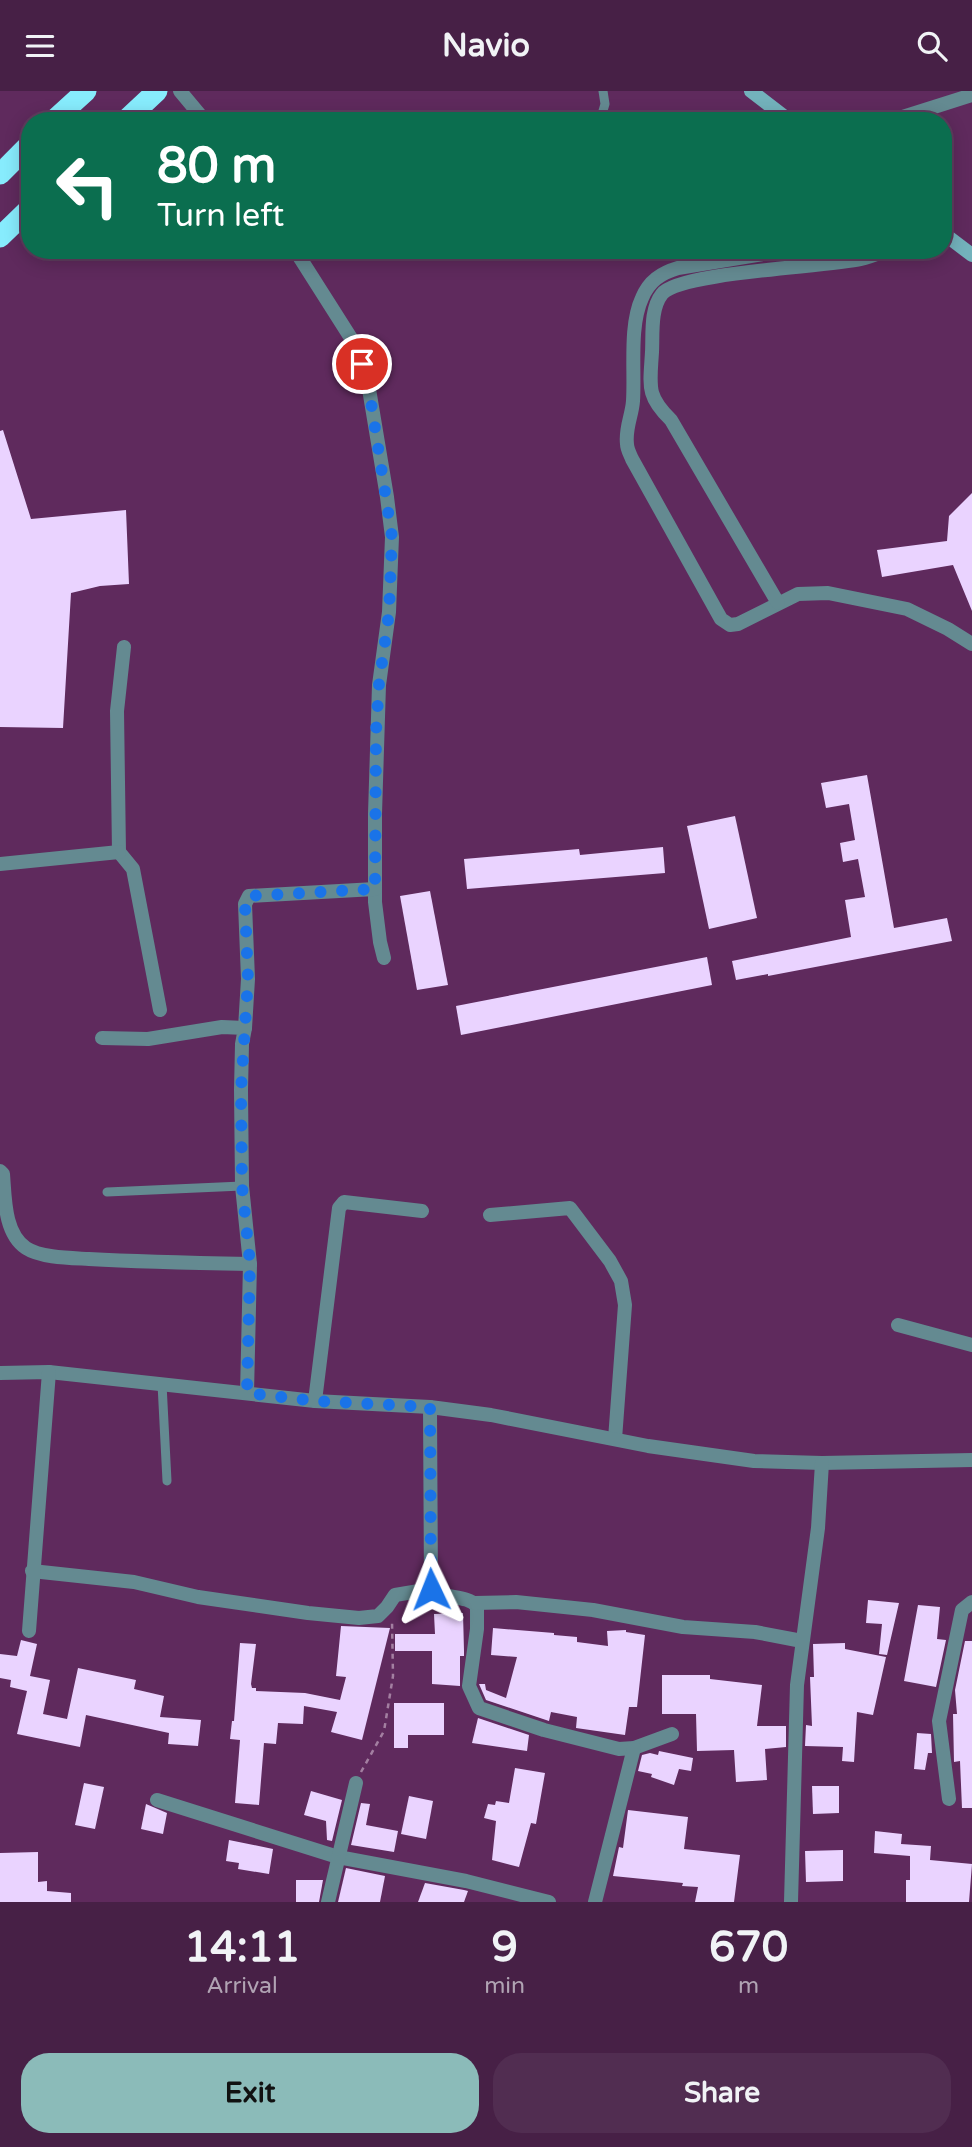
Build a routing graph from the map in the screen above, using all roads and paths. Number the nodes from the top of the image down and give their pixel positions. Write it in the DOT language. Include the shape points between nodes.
graph roads {
  1 [pos="86,91"];
  2 [pos="157,91"];
  3 [pos="180,91"];
  4 [pos="603,91"];
  5 [pos="751,91"];
  6 [pos="972,95"];
  7 [pos="63,112"];
  8 [pos="135,112"];
  9 [pos="198,112"];
  10 [pos="603,112"];
  11 [pos="778,112"];
  12 [pos="919,112"];
  13 [pos="21,153"];
  14 [pos="0,174"];
  15 [pos="21,217"];
  16 [pos="0,237"];
  17 [pos="952,240"];
  18 [pos="972,255"];
  19 [pos="301,259"];
  20 [pos="733,259"];
  21 [pos="860,259"];
  22 [pos="778,603"];
  23 [pos="972,644"];
  24 [pos="124,647"];
  25 [pos="119,852"];
  26 [pos="0,865"];
  27 [pos="375,889"];
  28 [pos="384,958"];
  29 [pos="160,1010"];
  30 [pos="246,1028"];
  31 [pos="102,1038"];
  32 [pos="0,1171"];
  33 [pos="242,1186"];
  34 [pos="107,1192"];
  35 [pos="422,1211"];
  36 [pos="490,1215"];
  37 [pos="250,1263"];
  38 [pos="898,1325"];
  39 [pos="972,1345"];
  40 [pos="49,1372"];
  41 [pos="0,1374"];
  42 [pos="162,1384"];
  43 [pos="247,1393"];
  44 [pos="315,1401"];
  45 [pos="430,1407"];
  46 [pos="615,1439"];
  47 [pos="972,1461"];
  48 [pos="822,1463"];
  49 [pos="167,1481"];
  50 [pos="32,1570"];
  51 [pos="431,1589"];
  52 [pos="972,1602"];
  53 [pos="475,1604"];
  54 [pos="387,1608"];
  55 [pos="29,1631"];
  56 [pos="802,1641"];
  57 [pos="672,1734"];
  58 [pos="634,1748"];
  59 [pos="356,1783"];
  60 [pos="949,1799"];
  61 [pos="157,1800"];
  62 [pos="338,1857"];
  63 [pos="328,1902"];
  64 [pos="549,1902"];
  65 [pos="595,1902"];
  66 [pos="791,1902"];
  1 -- 7 [label="highway"];
  2 -- 8 [label="highway"];
  3 -- 9 [label="street"];
  4 -- 10 [label="lane"];
  5 -- 11 [label="street"];
  6 -- 12 [label="street"];
  13 -- 14 [label="highway"];
  15 -- 16 [label="highway"];
  17 -- 18 [label="street"];
  19 -- 27 [label="street" via="356,346 368,383 392,537 376,732"];
  20 -- 22 [label="street" via="660,274 642,295 627,446 721,619 738,624"];
  21 -- 22 [label="street" via="673,286 661,295 653,316 653,401 671,420"];
  22 -- 23 [label="street" via="798,594 828,593 886,604 906,609"];
  24 -- 25 [label="street" via="117,711"];
  25 -- 26 [label="street"];
  25 -- 29 [label="street" via="133,869"];
  27 -- 28 [label="street"];
  27 -- 30 [label="street" via="249,896 245,904"];
  30 -- 31 [label="street" via="222,1027 148,1039"];
  30 -- 33 [label="street" via="242,1044"];
  32 -- 37 [label="street" via="13,1234 27,1249 56,1257"];
  33 -- 34 [label="lane"];
  33 -- 37 [label="street"];
  35 -- 44 [label="street" via="344,1202 339,1208"];
  36 -- 46 [label="street" via="570,1209 621,1281 625,1305"];
  37 -- 43 [label="street"];
  38 -- 39 [label="street"];
  40 -- 41 [label="street"];
  40 -- 42 [label="street"];
  40 -- 50 [label="street"];
  42 -- 43 [label="street"];
  42 -- 49 [label="lane"];
  43 -- 44 [label="street"];
  44 -- 45 [label="street"];
  45 -- 46 [label="street"];
  45 -- 51 [label="street"];
  46 -- 48 [label="street" via="754,1461"];
  47 -- 48 [label="street"];
  48 -- 56 [label="street"];
  50 -- 54 [label="street" via="134,1581 198,1597 308,1613 359,1618 378,1616"];
  50 -- 55 [label="street"];
  51 -- 53 [label="street"];
  51 -- 54 [label="street" via="395,1595"];
  52 -- 60 [label="street" via="961,1610 939,1721"];
  53 -- 56 [label="street" via="516,1602 593,1610 683,1627"];
  53 -- 58 [label="street" via="477,1629 469,1686 479,1709 587,1742"];
  54 -- 59 [label="path" via="393,1623 393,1676 384,1731"];
  56 -- 66 [label="street"];
  57 -- 58 [label="street"];
  58 -- 65 [label="street"];
  59 -- 62 [label="street"];
  61 -- 62 [label="street"];
  62 -- 63 [label="street"];
  62 -- 64 [label="street"];
}
